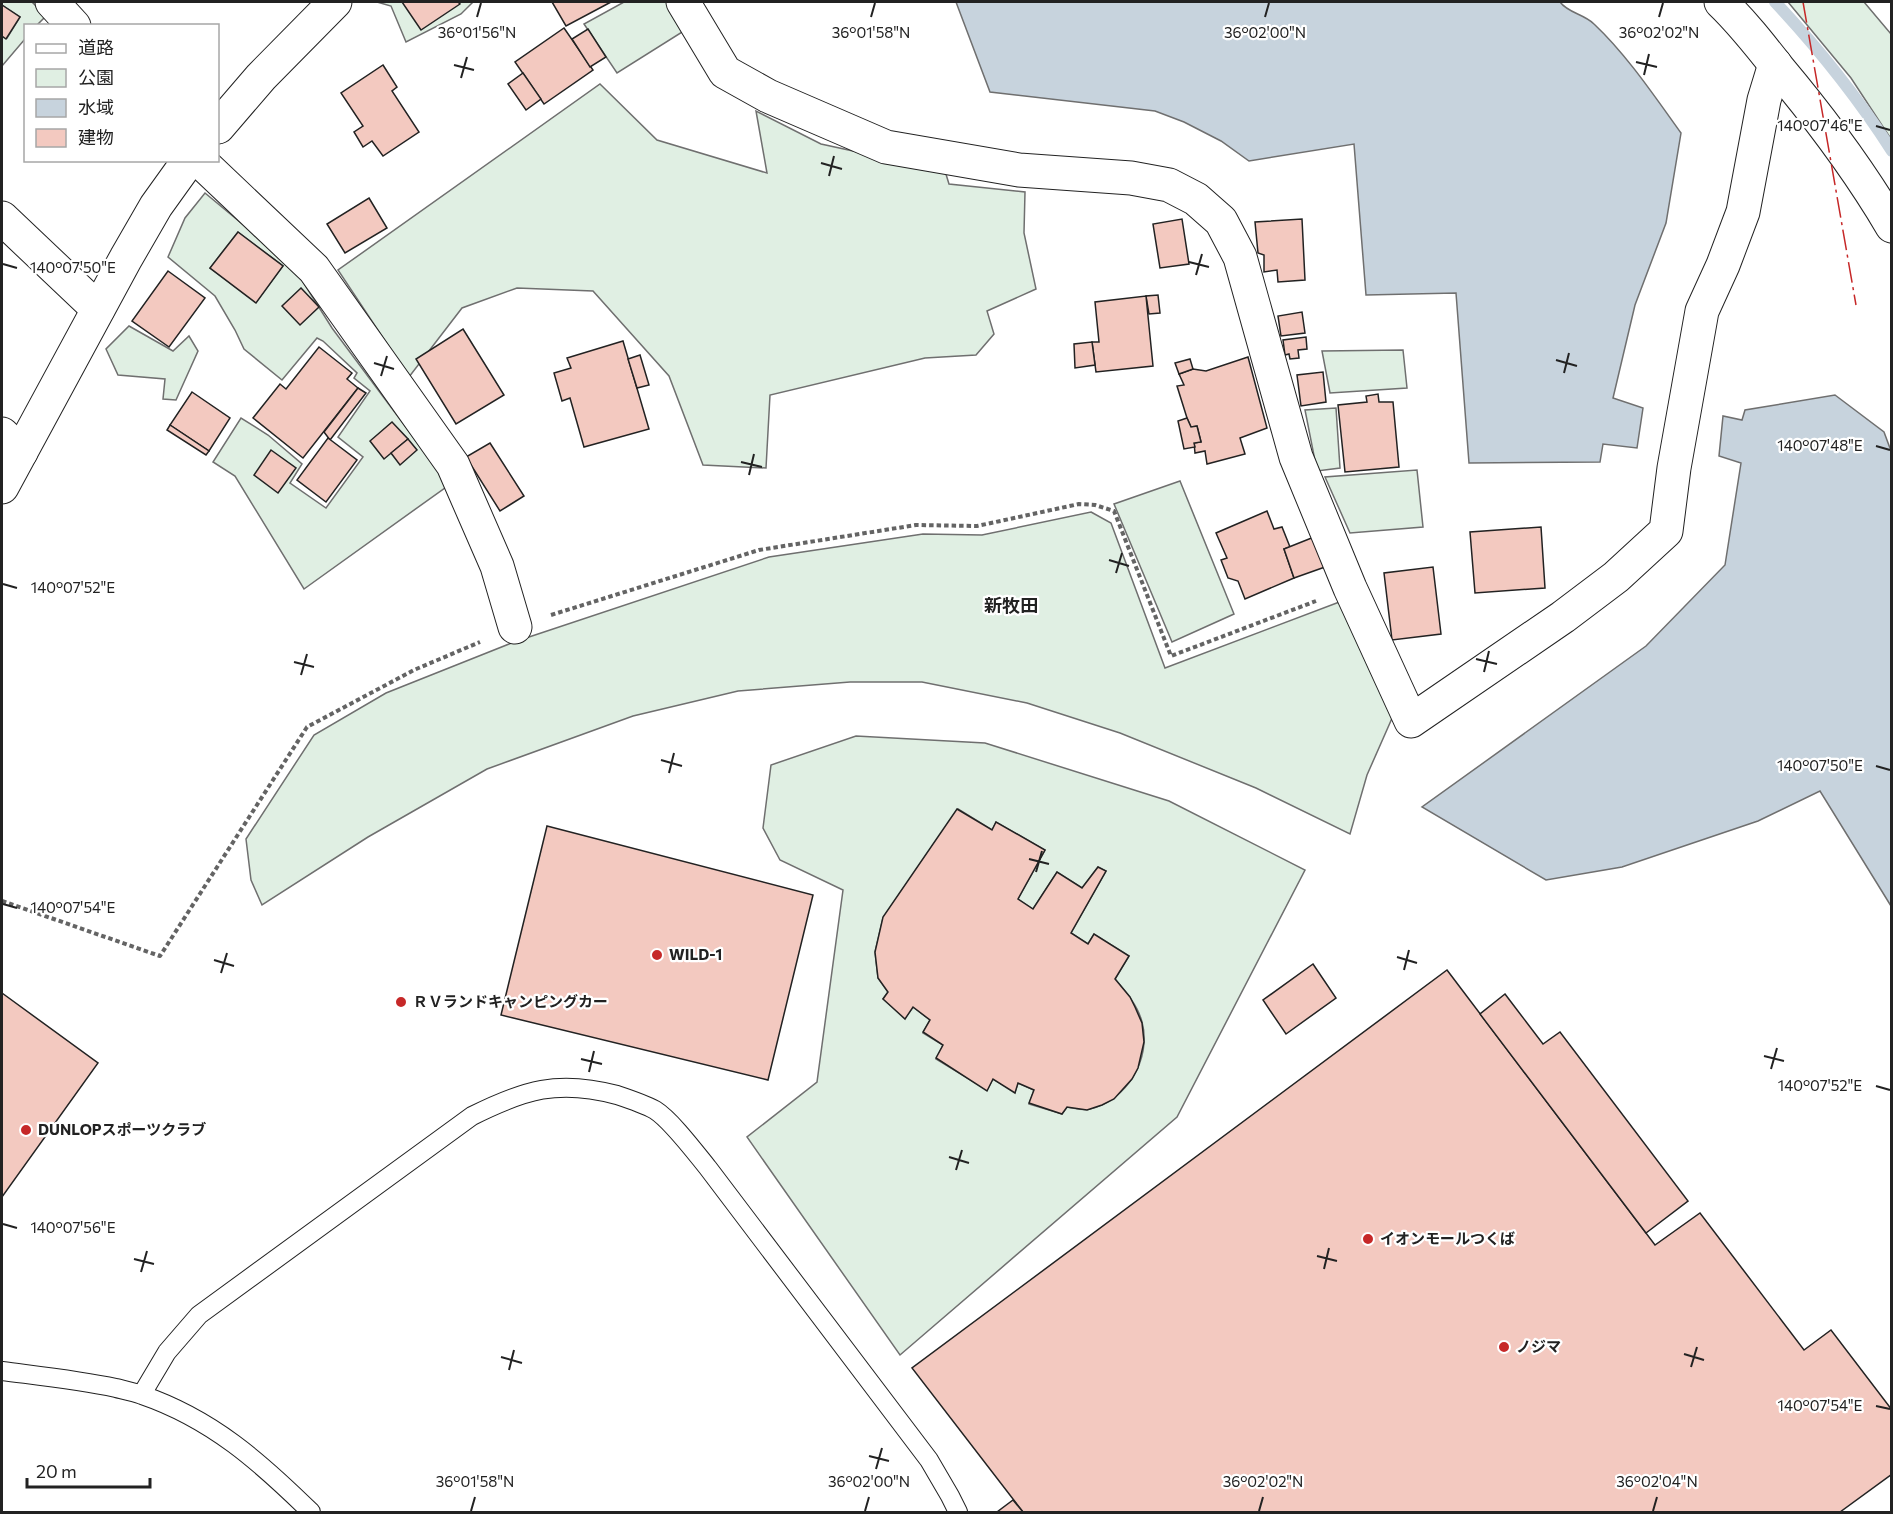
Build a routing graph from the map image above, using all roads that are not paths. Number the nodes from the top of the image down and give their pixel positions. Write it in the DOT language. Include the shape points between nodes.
graph roads {
  1 [pos="52,2"];
  2 [pos="335,2"];
  3 [pos="683,2"];
  4 [pos="1721,2"];
  5 [pos="72,24"];
  6 [pos="1775,64"];
  7 [pos="219,126"];
  8 [pos="188,162"];
  9 [pos="201,162"];
  10 [pos="2,218"];
  11 [pos="1892,226"];
  12 [pos="98,309"];
  13 [pos="11,443"];
  14 [pos="2,487"];
  15 [pos="515,627"];
  16 [pos="2,1371"];
  17 [pos="142,1394"];
  18 [pos="311,1512"];
  19 [pos="958,1512"];
  1 -- 5 [label="street"];
  2 -- 7 [label="street"];
  3 -- 6 [label="street" via="725,72 768,96 886,147 1019,170 1169,184 1197,199 1221,221 1240,257 1296,458 1411,721 1563,617 1616,577 1666,531 1702,310 1743,212 1764,100"];
  4 -- 6 [label="street"];
  6 -- 11 [label="street" via="1870,188"];
  8 -- 12 [label="street" via="156,206"];
  9 -- 15 [label="street" via="314,269 453,465 497,566"];
  10 -- 12 [label="street"];
  12 -- 13 [label="street"];
  13 -- 14 [label="street"];
  16 -- 17 [label="lane" via="82,1381"];
  17 -- 18 [label="lane" via="190,1415 235,1443"];
  17 -- 19 [label="lane" via="167,1352 199,1315 472,1116 537,1090 567,1086 598,1090 657,1111 680,1134 929,1460"];
}
